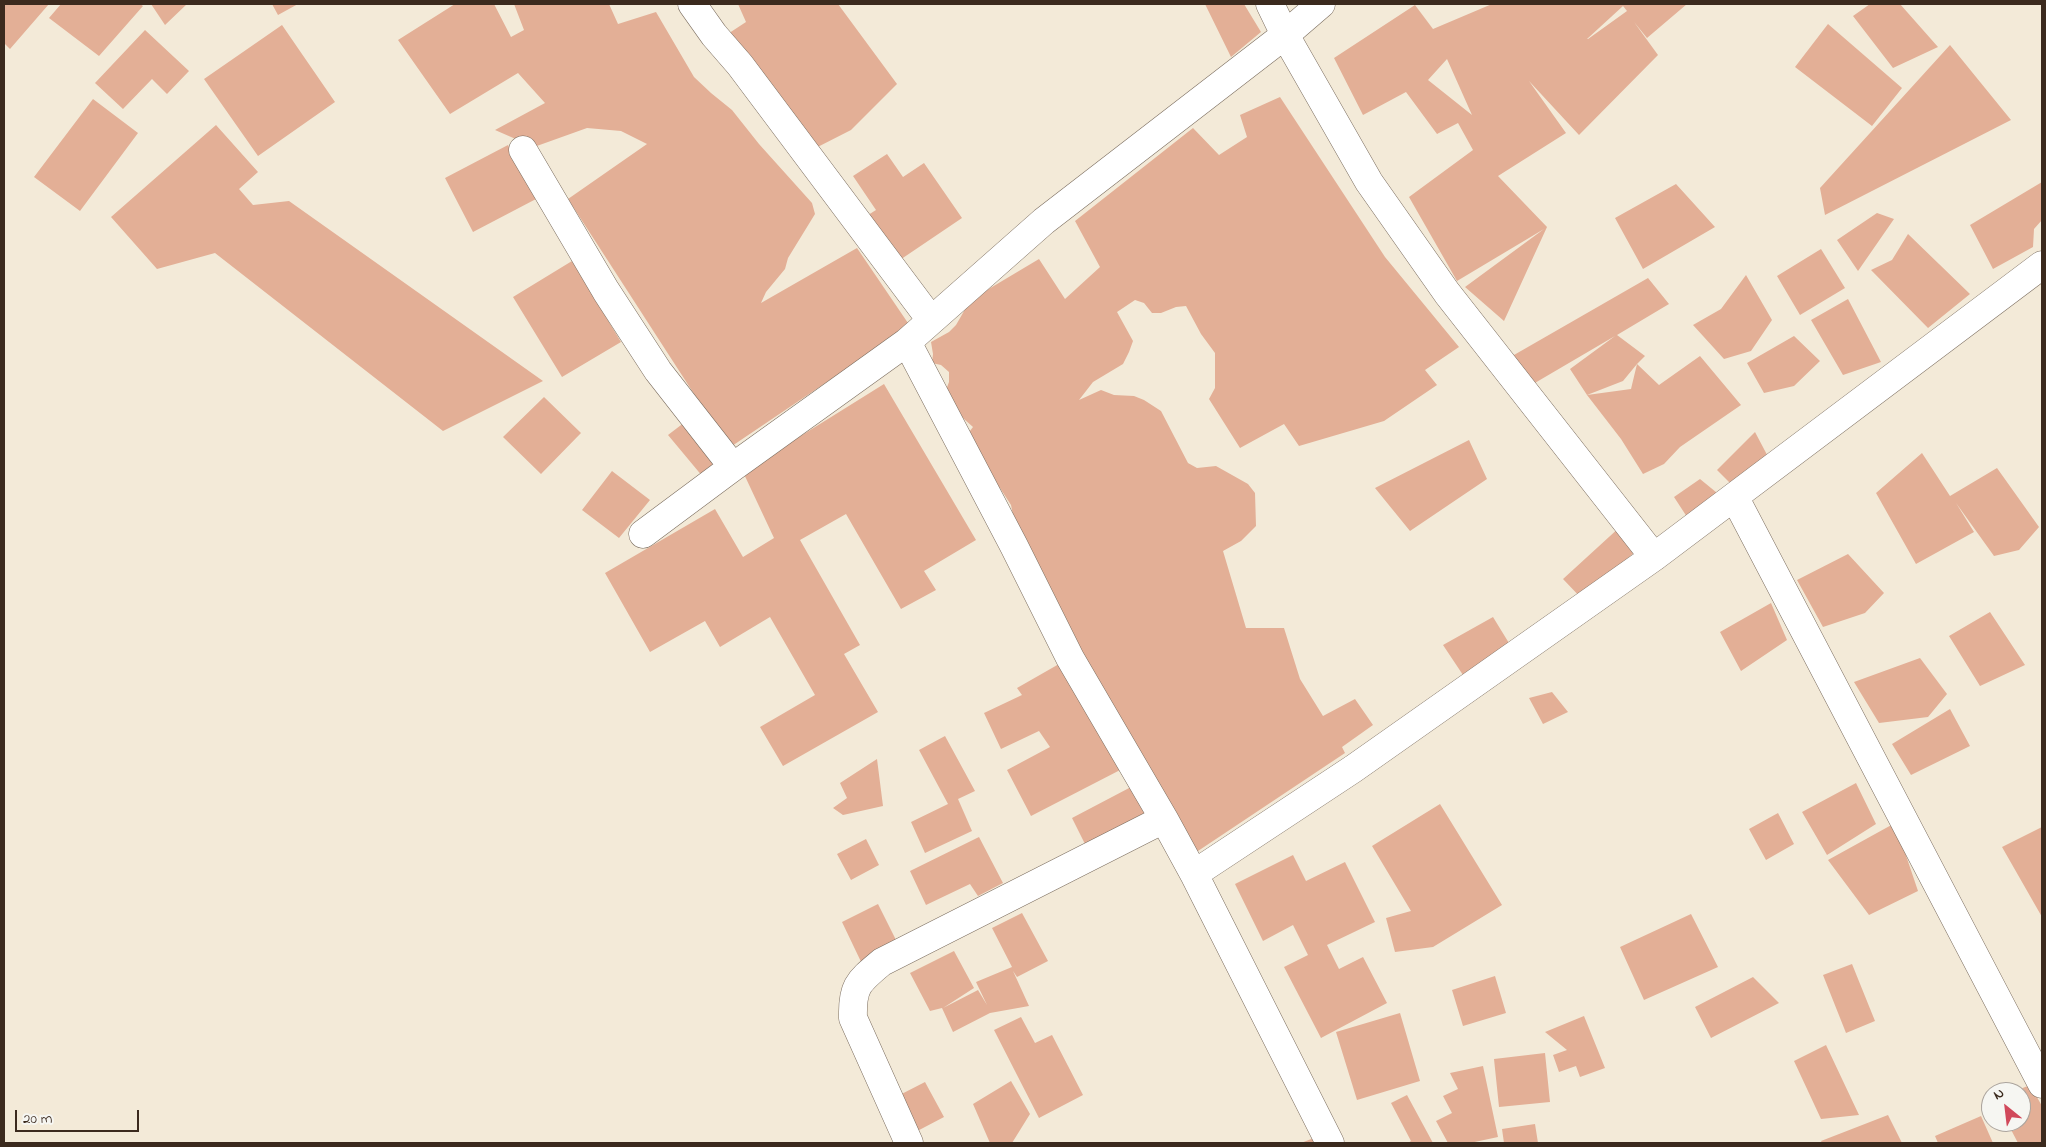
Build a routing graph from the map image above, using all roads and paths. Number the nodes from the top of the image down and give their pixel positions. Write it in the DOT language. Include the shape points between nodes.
graph roads {
  1 [pos="692,4"];
  2 [pos="1270,4"];
  3 [pos="1322,4"];
  4 [pos="1285,35"];
  5 [pos="523,150"];
  6 [pos="2042,265"];
  7 [pos="931,320"];
  8 [pos="907,342"];
  9 [pos="733,467"];
  10 [pos="1735,498"];
  11 [pos="643,534"];
  12 [pos="1654,557"];
  13 [pos="1164,819"];
  14 [pos="1194,874"];
  15 [pos="2042,1084"];
  16 [pos="909,1143"];
  17 [pos="1330,1143"];
  1 -- 7 [label="street"];
  2 -- 4 [label="street"];
  3 -- 4 [label="street"];
  4 -- 7 [label="street" via="1044,221"];
  4 -- 12 [label="street" via="1369,182 1447,293"];
  5 -- 9 [label="street" via="606,291 658,371"];
  6 -- 10 [label="street"];
  7 -- 8 [label="street"];
  8 -- 9 [label="street"];
  8 -- 13 [label="street" via="1070,658"];
  9 -- 11 [label="street"];
  10 -- 12 [label="street"];
  10 -- 15 [label="street"];
  12 -- 14 [label="street" via="1353,769"];
  13 -- 14 [label="street"];
  13 -- 16 [label="street" via="882,962 862,978 853,996 853,1018"];
  14 -- 17 [label="street"];
}
